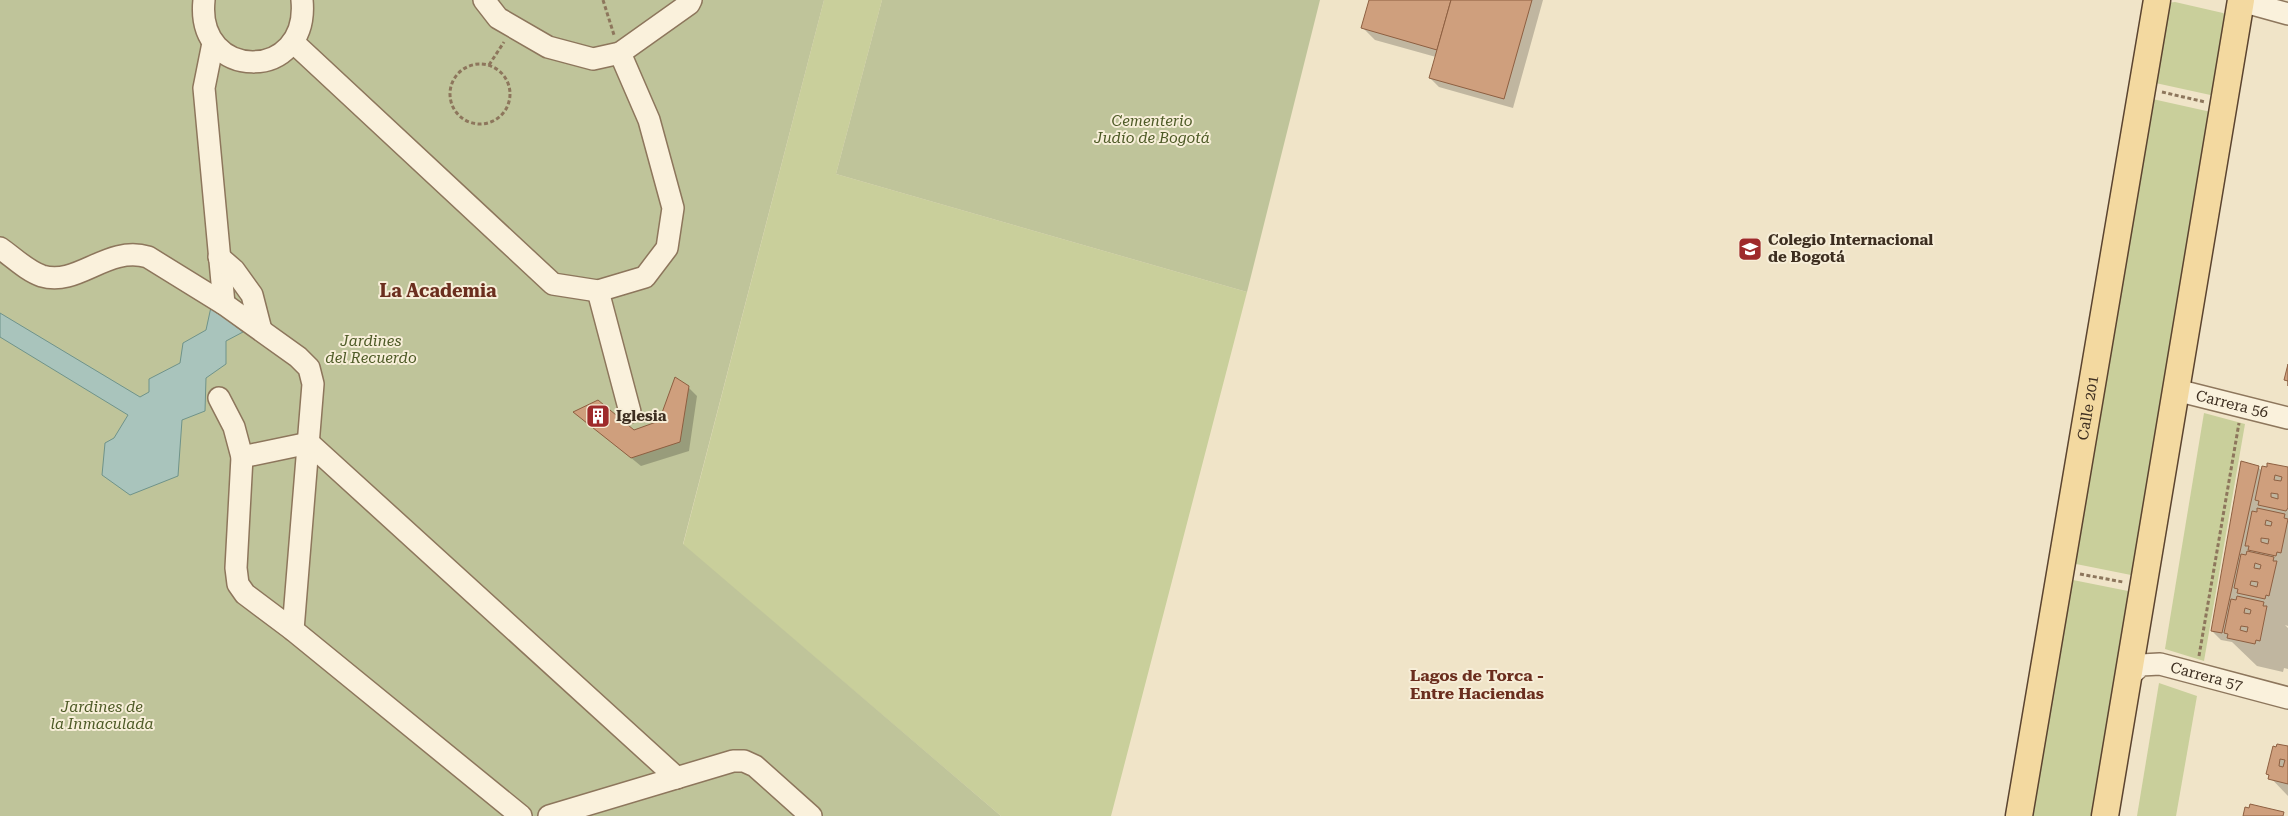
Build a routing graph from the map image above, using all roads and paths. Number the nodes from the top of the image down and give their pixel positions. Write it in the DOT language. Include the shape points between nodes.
graph roads {
  1 [pos="204,0"];
  2 [pos="302,0"];
  3 [pos="484,0"];
  4 [pos="603,0"];
  5 [pos="691,0"];
  6 [pos="2158,0"];
  7 [pos="2241,1"];
  8 [pos="2288,14"];
  9 [pos="514,27"];
  10 [pos="293,42"];
  11 [pos="213,43"];
  12 [pos="620,53"];
  13 [pos="489,65"];
  14 [pos="2159,92"];
  15 [pos="2213,104"];
  16 [pos="0,248"];
  17 [pos="220,257"];
  18 [pos="598,291"];
  19 [pos="224,304"];
  20 [pos="261,330"];
  21 [pos="2176,390"];
  22 [pos="219,398"];
  23 [pos="630,412"];
  24 [pos="2241,415"];
  25 [pos="2288,418"];
  26 [pos="309,443"];
  27 [pos="242,457"];
  28 [pos="2079,574"];
  29 [pos="2125,582"];
  30 [pos="293,630"];
  31 [pos="2199,657"];
  32 [pos="2128,677"];
  33 [pos="2288,698"];
  34 [pos="677,778"];
  35 [pos="520,816"];
  36 [pos="549,816"];
  37 [pos="811,816"];
  38 [pos="2019,816"];
  39 [pos="2105,816"];
  1 -- 11 [label="street" via="204,22"];
  2 -- 10 [label="street" via="300,29"];
  3 -- 9 [label="street" via="498,18"];
  4 -- 12 [label="path"];
  5 -- 12 [label="street"];
  6 -- 38 [label="main road, Calle 201"];
  7 -- 8 [label="street"];
  7 -- 21 [label="main road"];
  9 -- 12 [label="street" via="548,47 593,59"];
  9 -- 13 [label="path"];
  10 -- 11 [label="street" via="282,53 253,63 224,54"];
  10 -- 18 [label="street" via="553,284"];
  11 -- 17 [label="street" via="204,88"];
  12 -- 18 [label="street" via="650,120 673,208 667,248 645,277"];
  13 -- 13 [label="path" via="506,77 510,97 507,107 497,119 473,124 464,120 452,105 451,86 461,70 480,63"];
  14 -- 15 [label="path"];
  16 -- 19 [label="street" via="40,275 52,278 67,276 122,254 135,253 148,257"];
  17 -- 19 [label="street"];
  17 -- 20 [label="street" via="234,270 252,296"];
  18 -- 23 [label="street"];
  19 -- 20 [label="street"];
  20 -- 26 [label="street" via="309,368 313,384"];
  21 -- 25 [label="street, Carrera 56"];
  21 -- 32 [label="main road"];
  22 -- 27 [label="street" via="234,427"];
  24 -- 31 [label="path"];
  26 -- 27 [label="street"];
  26 -- 30 [label="street"];
  26 -- 34 [label="street"];
  27 -- 30 [label="street" via="236,568 238,584 245,594"];
  28 -- 29 [label="path"];
  30 -- 35 [label="street"];
  32 -- 33 [label="street, Carrera 57" via="2141,665 2160,664"];
  32 -- 39 [label="main road"];
  34 -- 36 [label="street"];
  34 -- 37 [label="street" via="733,761 744,761 755,766"];
}
